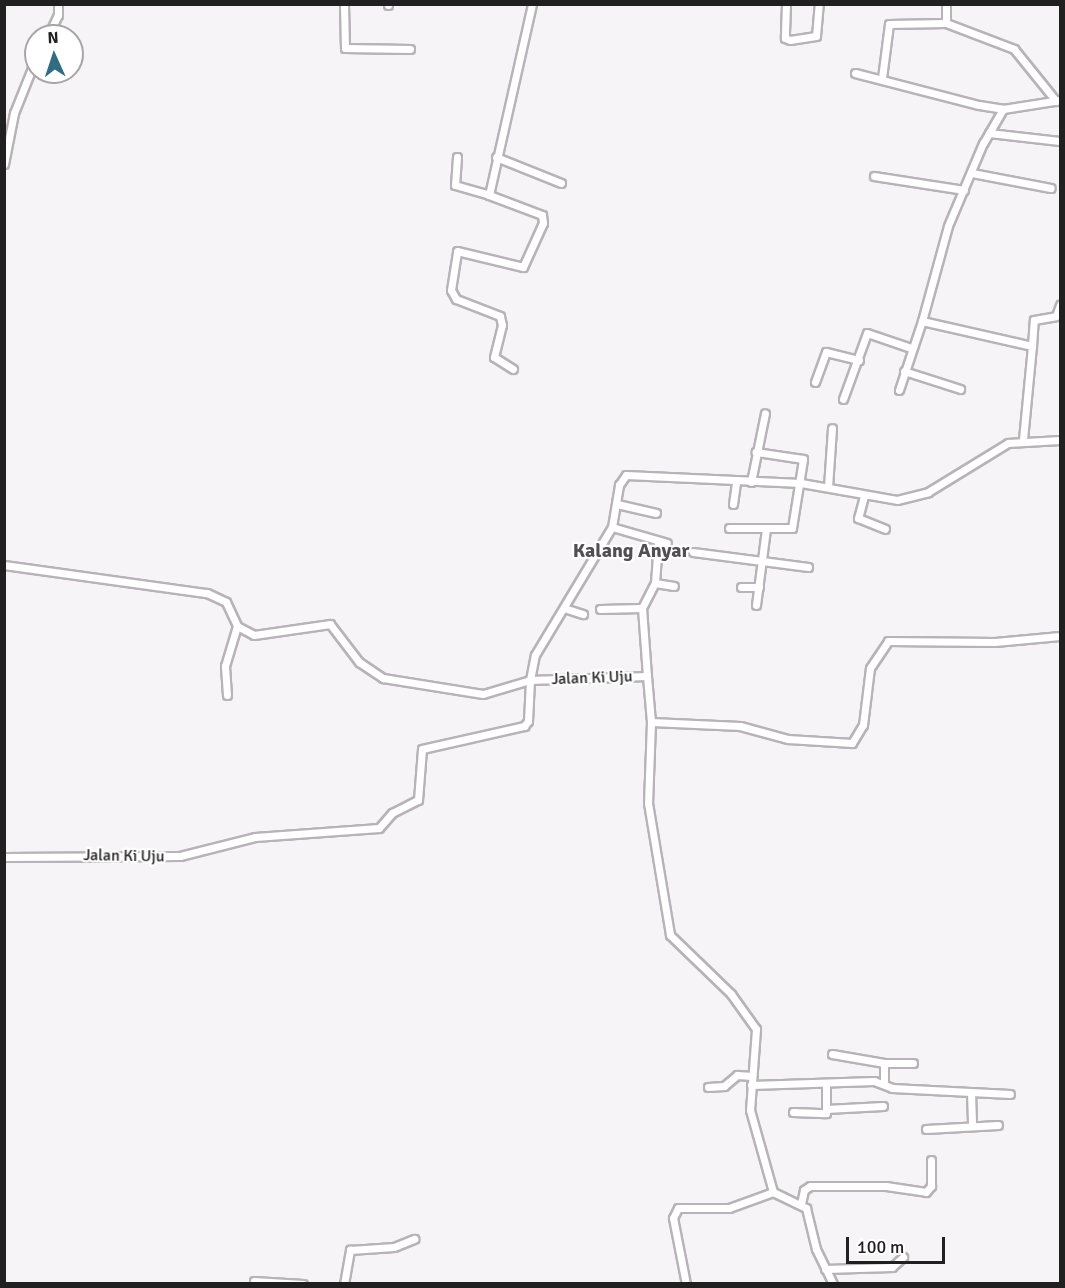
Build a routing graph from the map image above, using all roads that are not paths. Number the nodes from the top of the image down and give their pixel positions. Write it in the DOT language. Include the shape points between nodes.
graph roads {
  1 [pos="58,4"];
  2 [pos="344,4"];
  3 [pos="532,4"];
  4 [pos="786,4"];
  5 [pos="819,4"];
  6 [pos="946,4"];
  7 [pos="946,23"];
  8 [pos="54,24"];
  9 [pos="410,50"];
  10 [pos="855,73"];
  11 [pos="882,78"];
  12 [pos="27,84"];
  13 [pos="1058,100"];
  14 [pos="1003,109"];
  15 [pos="989,133"];
  16 [pos="1060,141"];
  17 [pos="5,148"];
  18 [pos="457,157"];
  19 [pos="496,157"];
  20 [pos="4,164"];
  21 [pos="972,173"];
  22 [pos="874,176"];
  23 [pos="561,183"];
  24 [pos="1051,188"];
  25 [pos="964,190"];
  26 [pos="489,195"];
  27 [pos="1060,305"];
  28 [pos="922,321"];
  29 [pos="1032,346"];
  30 [pos="911,348"];
  31 [pos="859,360"];
  32 [pos="513,369"];
  33 [pos="904,371"];
  34 [pos="815,382"];
  35 [pos="960,389"];
  36 [pos="899,390"];
  37 [pos="843,399"];
  38 [pos="765,413"];
  39 [pos="832,428"];
  40 [pos="1023,439"];
  41 [pos="1060,440"];
  42 [pos="756,452"];
  43 [pos="751,482"];
  44 [pos="736,483"];
  45 [pos="801,483"];
  46 [pos="828,487"];
  47 [pos="864,496"];
  48 [pos="617,504"];
  49 [pos="733,504"];
  50 [pos="656,513"];
  51 [pos="612,527"];
  52 [pos="729,528"];
  53 [pos="766,529"];
  54 [pos="885,529"];
  55 [pos="658,542"];
  56 [pos="667,543"];
  57 [pos="693,552"];
  58 [pos="762,563"];
  59 [pos="4,565"];
  60 [pos="808,567"];
  61 [pos="655,583"];
  62 [pos="674,586"];
  63 [pos="759,586"];
  64 [pos="741,587"];
  65 [pos="756,605"];
  66 [pos="564,608"];
  67 [pos="642,608"];
  68 [pos="600,609"];
  69 [pos="583,614"];
  70 [pos="237,626"];
  71 [pos="1060,636"];
  72 [pos="647,676"];
  73 [pos="530,680"];
  74 [pos="227,695"];
  75 [pos="651,722"];
  76 [pos="4,857"];
  77 [pos="832,1054"];
  78 [pos="884,1063"];
  79 [pos="913,1063"];
  80 [pos="752,1076"];
  81 [pos="884,1083"];
  82 [pos="826,1084"];
  83 [pos="751,1085"];
  84 [pos="708,1087"];
  85 [pos="971,1092"];
  86 [pos="1010,1094"];
  87 [pos="883,1106"];
  88 [pos="826,1109"];
  89 [pos="793,1113"];
  90 [pos="998,1125"];
  91 [pos="972,1126"];
  92 [pos="926,1129"];
  93 [pos="931,1160"];
  94 [pos="773,1192"];
  95 [pos="801,1204"];
  96 [pos="414,1239"];
  97 [pos="903,1257"];
  98 [pos="825,1269"];
  99 [pos="254,1281"];
  100 [pos="303,1284"];
  101 [pos="344,1284"];
  102 [pos="686,1284"];
  103 [pos="833,1284"];
  1 -- 8 [label="street"];
  2 -- 9 [label="street" via="345,48"];
  3 -- 19 [label="street"];
  4 -- 5 [label="street" via="785,38 790,40 816,36"];
  6 -- 7 [label="street"];
  7 -- 11 [label="street" via="889,24"];
  7 -- 13 [label="street" via="1014,49"];
  10 -- 11 [label="street"];
  11 -- 14 [label="street" via="922,92"];
  12 -- 17 [label="street"];
  13 -- 14 [label="street"];
  14 -- 15 [label="street"];
  15 -- 16 [label="street"];
  15 -- 21 [label="street"];
  17 -- 20 [label="street"];
  18 -- 26 [label="street" via="455,185"];
  19 -- 23 [label="street"];
  19 -- 26 [label="street"];
  21 -- 24 [label="street"];
  21 -- 25 [label="street"];
  22 -- 25 [label="street"];
  25 -- 28 [label="street" via="938,255"];
  26 -- 32 [label="street" via="544,218 523,267 463,250 454,257 452,297 500,316 502,325 494,357"];
  27 -- 29 [label="street" via="1056,316 1034,320"];
  28 -- 29 [label="street"];
  28 -- 30 [label="street"];
  29 -- 40 [label="street"];
  30 -- 31 [label="street" via="869,332"];
  30 -- 33 [label="street"];
  31 -- 34 [label="street" via="826,352"];
  31 -- 37 [label="street"];
  33 -- 35 [label="street"];
  33 -- 36 [label="street"];
  38 -- 42 [label="street"];
  39 -- 46 [label="street"];
  40 -- 41 [label="street"];
  40 -- 47 [label="street" via="996,447 928,492 897,500"];
  42 -- 43 [label="street"];
  42 -- 45 [label="street" via="802,457"];
  43 -- 44 [label="street"];
  43 -- 45 [label="street"];
  44 -- 48 [label="street" via="626,475 619,485"];
  44 -- 49 [label="street"];
  45 -- 46 [label="street"];
  45 -- 53 [label="street" via="792,528"];
  46 -- 47 [label="street"];
  47 -- 54 [label="street" via="858,518"];
  48 -- 50 [label="street"];
  48 -- 51 [label="street"];
  51 -- 55 [label="street"];
  51 -- 66 [label="street"];
  52 -- 53 [label="street"];
  53 -- 58 [label="street"];
  55 -- 56 [label="street"];
  55 -- 61 [label="street"];
  57 -- 58 [label="street" via="738,555"];
  58 -- 60 [label="street"];
  58 -- 63 [label="street"];
  59 -- 70 [label="street" via="207,593 226,602"];
  61 -- 62 [label="street"];
  61 -- 67 [label="street"];
  63 -- 64 [label="street"];
  63 -- 65 [label="street"];
  66 -- 69 [label="street"];
  66 -- 73 [label="street" via="536,655"];
  67 -- 68 [label="street"];
  67 -- 72 [label="street"];
  70 -- 73 [label="street" via="254,634 330,624 367,669 413,686 483,694"];
  70 -- 74 [label="street" via="225,666"];
  71 -- 75 [label="street" via="996,642 888,641 870,668 863,725 852,743 788,739 740,726"];
  72 -- 73 [label="street, Jalan Ki Uju"];
  72 -- 75 [label="street, Jalan Ki Uju"];
  73 -- 76 [label="street, Jalan Ki Uju" via="528,721 524,726 422,749 418,800 392,813 379,828 255,837 180,856"];
  75 -- 80 [label="street, Jalan Ki Uju" via="648,802 668,926 674,941 731,994 756,1029"];
  77 -- 78 [label="street"];
  78 -- 79 [label="street"];
  78 -- 81 [label="street"];
  80 -- 83 [label="street, Jalan Ki Uju"];
  80 -- 84 [label="street" via="737,1075 724,1086"];
  81 -- 82 [label="street"];
  81 -- 85 [label="street" via="892,1088"];
  82 -- 83 [label="street"];
  82 -- 88 [label="street"];
  83 -- 94 [label="street, Jalan Ki Uju" via="750,1110"];
  85 -- 86 [label="street"];
  85 -- 91 [label="street"];
  87 -- 88 [label="street"];
  88 -- 89 [label="street" via="826,1113"];
  90 -- 91 [label="street"];
  91 -- 92 [label="street"];
  93 -- 95 [label="street" via="931,1186 926,1192 886,1186 810,1186 804,1190"];
  94 -- 95 [label="street"];
  94 -- 102 [label="street" via="729,1208 678,1208 673,1218"];
  95 -- 98 [label="street" via="810,1214 812,1239"];
  96 -- 101 [label="street" via="394,1247 350,1250"];
  97 -- 98 [label="street" via="892,1267"];
  98 -- 103 [label="street"];
  99 -- 100 [label="street"];
}
